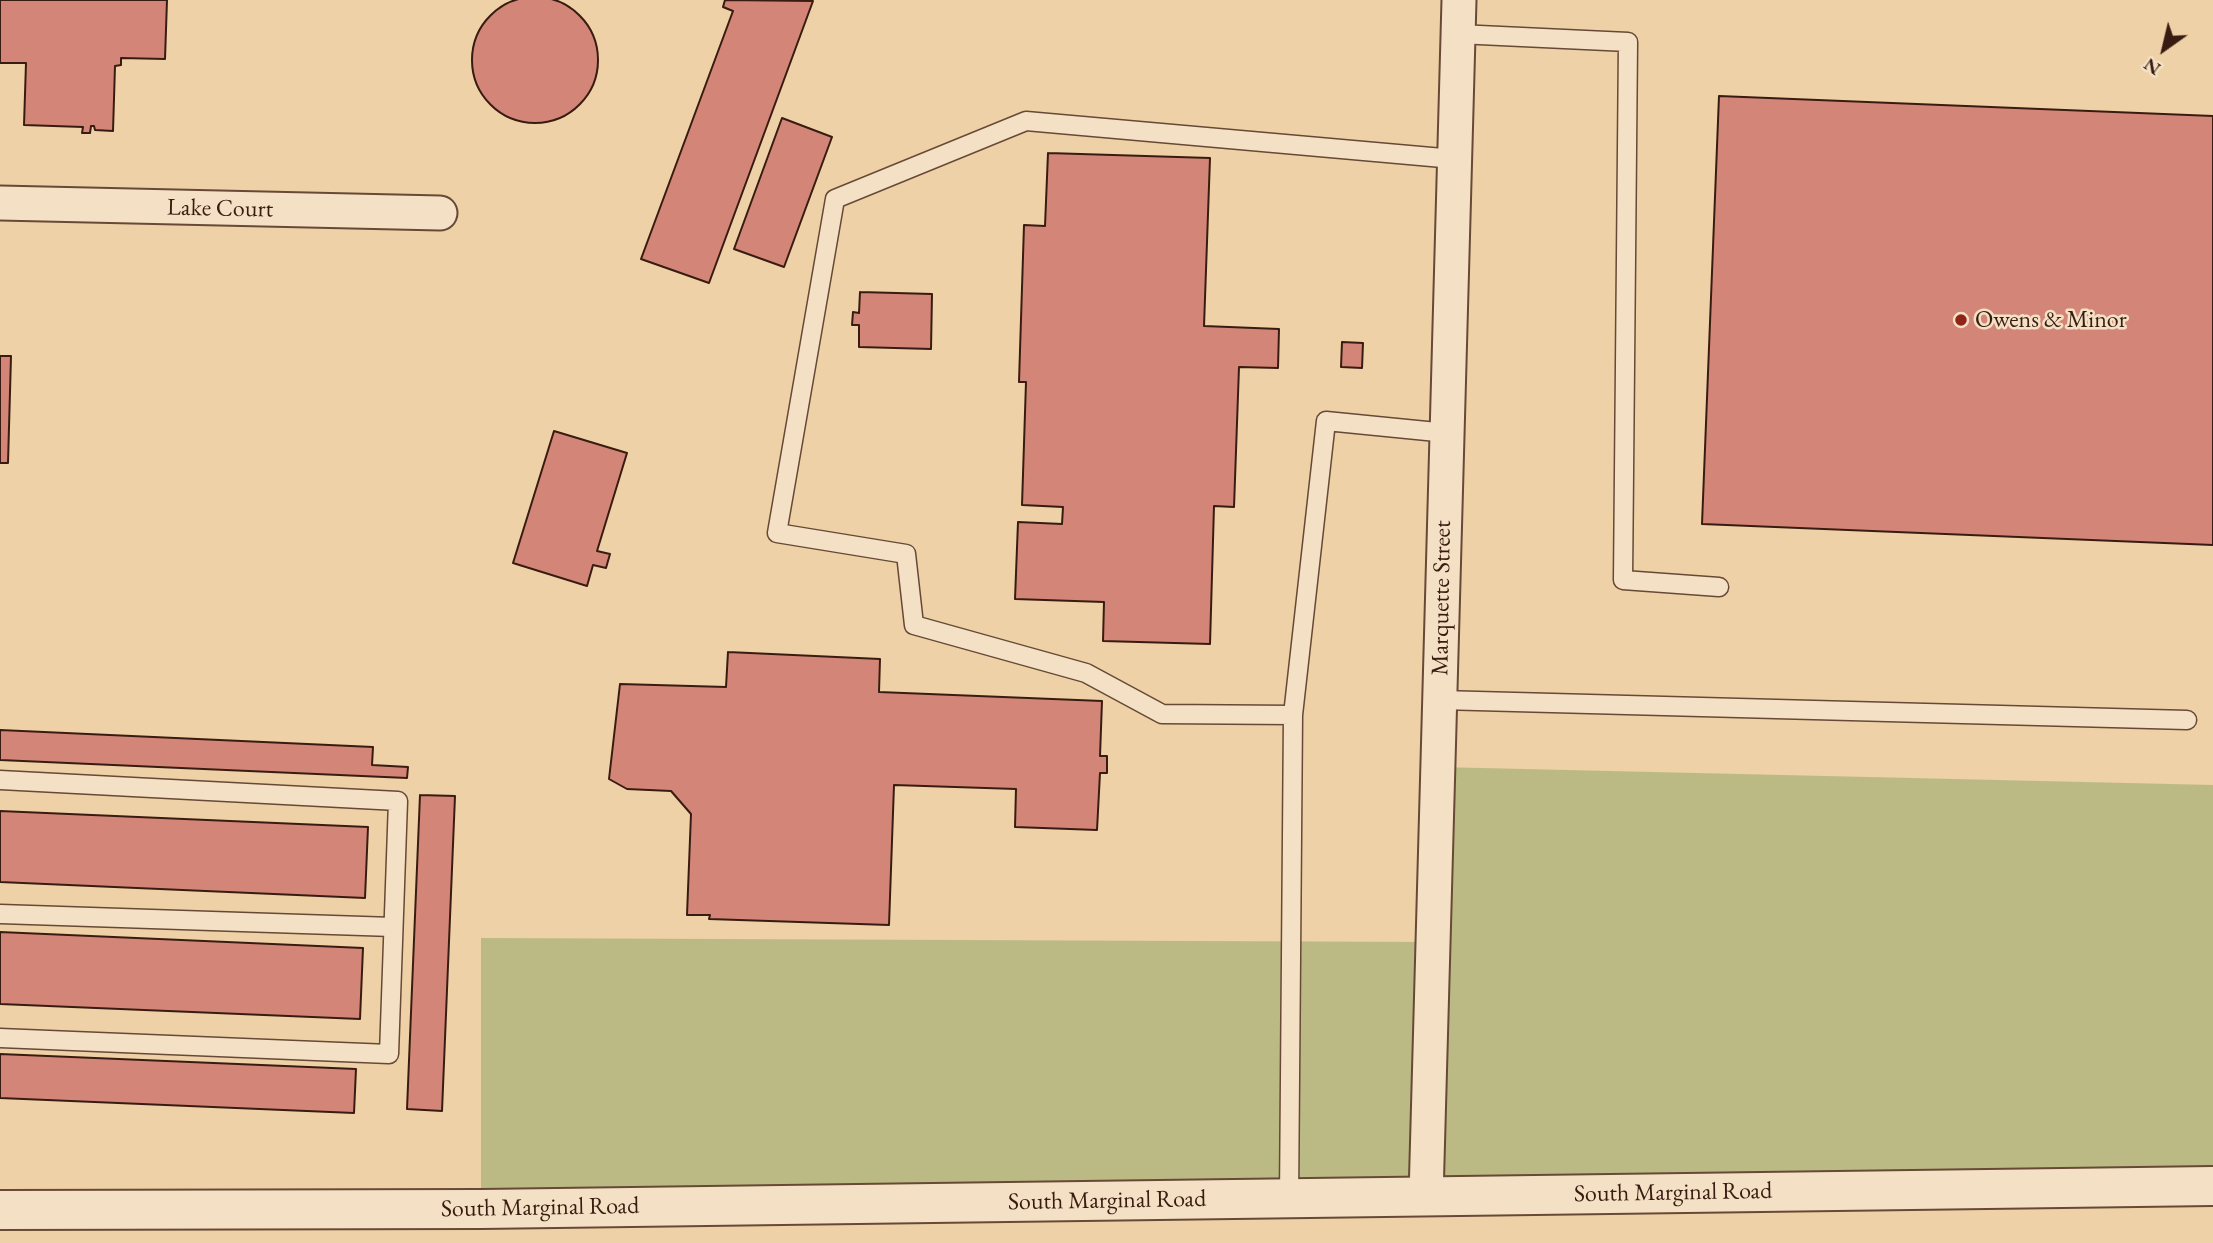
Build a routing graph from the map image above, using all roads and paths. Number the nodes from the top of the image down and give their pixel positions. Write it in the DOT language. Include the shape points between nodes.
graph roads {
  1 [pos="1459,0"];
  2 [pos="1458,34"];
  3 [pos="1454,159"];
  4 [pos="0,203"];
  5 [pos="440,212"];
  6 [pos="1447,433"];
  7 [pos="1719,587"];
  8 [pos="1440,700"];
  9 [pos="1293,715"];
  10 [pos="2187,720"];
  11 [pos="0,780"];
  12 [pos="0,914"];
  13 [pos="393,927"];
  14 [pos="0,1038"];
  15 [pos="2213,1186"];
  16 [pos="1426,1197"];
  17 [pos="1289,1199"];
  18 [pos="0,1210"];
  1 -- 2 [label="street, Marquette Street"];
  2 -- 3 [label="street, Marquette Street"];
  2 -- 7 [label="lane" via="1628,42 1623,580"];
  3 -- 6 [label="street, Marquette Street"];
  3 -- 9 [label="lane" via="1026,121 835,199 777,533 906,554 914,625 1087,673 1162,714"];
  4 -- 5 [label="street, Lake Court"];
  6 -- 8 [label="street, Marquette Street"];
  6 -- 9 [label="lane" via="1326,421"];
  8 -- 10 [label="lane"];
  8 -- 16 [label="street, Marquette Street"];
  9 -- 17 [label="lane"];
  11 -- 13 [label="lane" via="398,800"];
  12 -- 13 [label="lane"];
  13 -- 14 [label="lane" via="389,1054"];
  15 -- 16 [label="street, South Marginal Road"];
  16 -- 17 [label="street, South Marginal Road"];
  17 -- 18 [label="street, South Marginal Road"];
}
